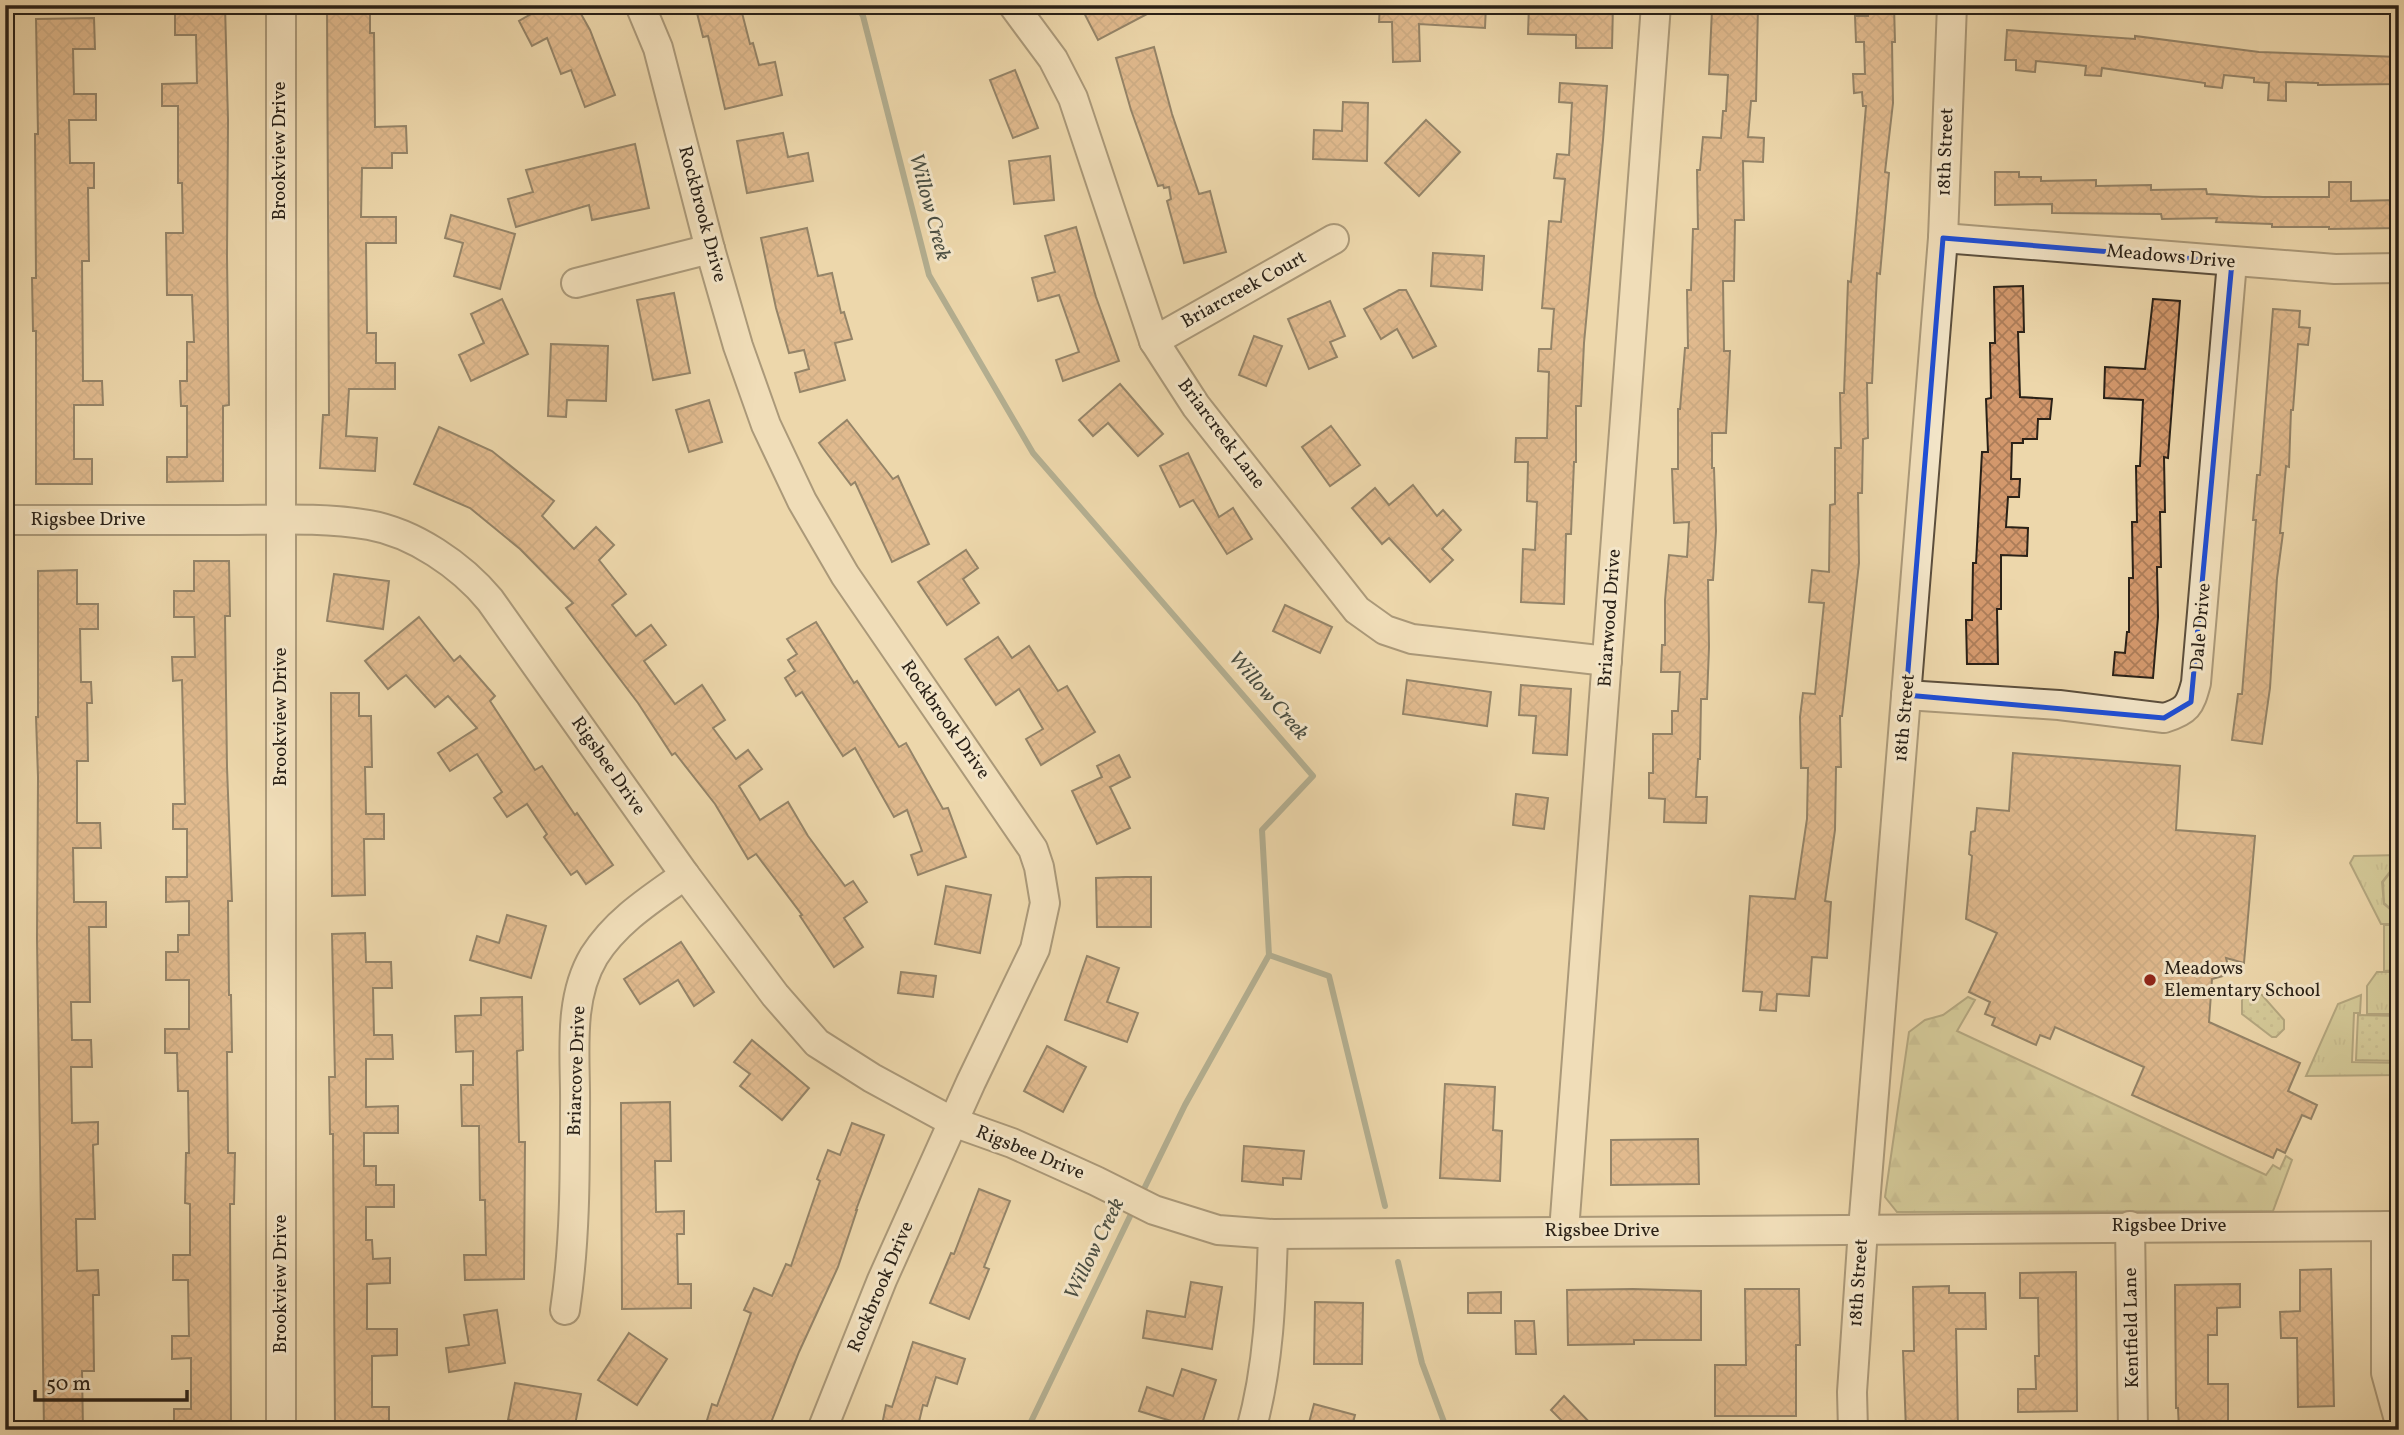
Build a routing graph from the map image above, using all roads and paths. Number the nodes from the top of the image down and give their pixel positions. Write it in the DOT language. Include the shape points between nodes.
graph roads {
  1 [pos="281,5"];
  2 [pos="640,5"];
  3 [pos="1013,5"];
  4 [pos="1656,5"];
  5 [pos="1952,5"];
  6 [pos="1943,238"];
  7 [pos="1334,240"];
  8 [pos="710,249"];
  9 [pos="2232,262"];
  10 [pos="2399,268"];
  11 [pos="576,283"];
  12 [pos="1154,341"];
  13 [pos="5,520"];
  14 [pos="280,520"];
  15 [pos="1607,661"];
  16 [pos="1906,695"];
  17 [pos="685,875"];
  18 [pos="953,1122"];
  19 [pos="2130,1226"];
  20 [pos="2392,1226"];
  21 [pos="1863,1229"];
  22 [pos="1564,1231"];
  23 [pos="1273,1234"];
  24 [pos="565,1310"];
  25 [pos="2399,1420"];
  26 [pos="281,1430"];
  27 [pos="822,1430"];
  28 [pos="1251,1430"];
  29 [pos="1853,1430"];
  30 [pos="2133,1430"];
  1 -- 14 [label="street, Brookview Drive"];
  2 -- 8 [label="street, Rockbrook Drive" via="661,58"];
  3 -- 12 [label="street, Briarcreek Lane" via="1053,59 1073,98"];
  4 -- 15 [label="street, Briarwood Drive"];
  5 -- 6 [label="street, 18th Street"];
  6 -- 9 [label="street, Meadows Drive"];
  6 -- 16 [label="street, 18th Street"];
  7 -- 12 [label="street, Briarcreek Court"];
  8 -- 11 [label="street"];
  8 -- 18 [label="street, Rockbrook Drive" via="766,425 802,501 845,575 1033,849 1039,867 1045,903 1035,949"];
  9 -- 10 [label="street, Meadows Drive"];
  9 -- 16 [label="street, Dale Drive" via="2191,702 2180,713 2164,718 2059,705"];
  12 -- 15 [label="street, Briarcreek Lane" via="1196,405 1357,610 1385,630 1412,639"];
  13 -- 14 [label="street, Rigsbee Drive"];
  14 -- 17 [label="street, Rigsbee Drive" via="370,526 398,534 439,555 475,582"];
  14 -- 26 [label="street, Brookview Drive"];
  15 -- 22 [label="street, Briarwood Drive"];
  16 -- 21 [label="street, 18th Street"];
  17 -- 18 [label="street, Rigsbee Drive" via="781,1003 817,1043"];
  17 -- 24 [label="street, Briarcove Drive" via="611,933 580,987"];
  18 -- 23 [label="street, Rigsbee Drive" via="1012,1143 1154,1210 1218,1230"];
  18 -- 27 [label="street, Rockbrook Drive"];
  19 -- 20 [label="street, Rigsbee Drive"];
  19 -- 21 [label="street, Rigsbee Drive"];
  19 -- 30 [label="street, Kentfield Lane"];
  20 -- 25 [label="street" via="2386,1373"];
  21 -- 22 [label="street, Rigsbee Drive"];
  21 -- 29 [label="street, 18th Street"];
  22 -- 23 [label="street, Rigsbee Drive"];
  23 -- 28 [label="street" via="1269,1327 1261,1395"];
}
